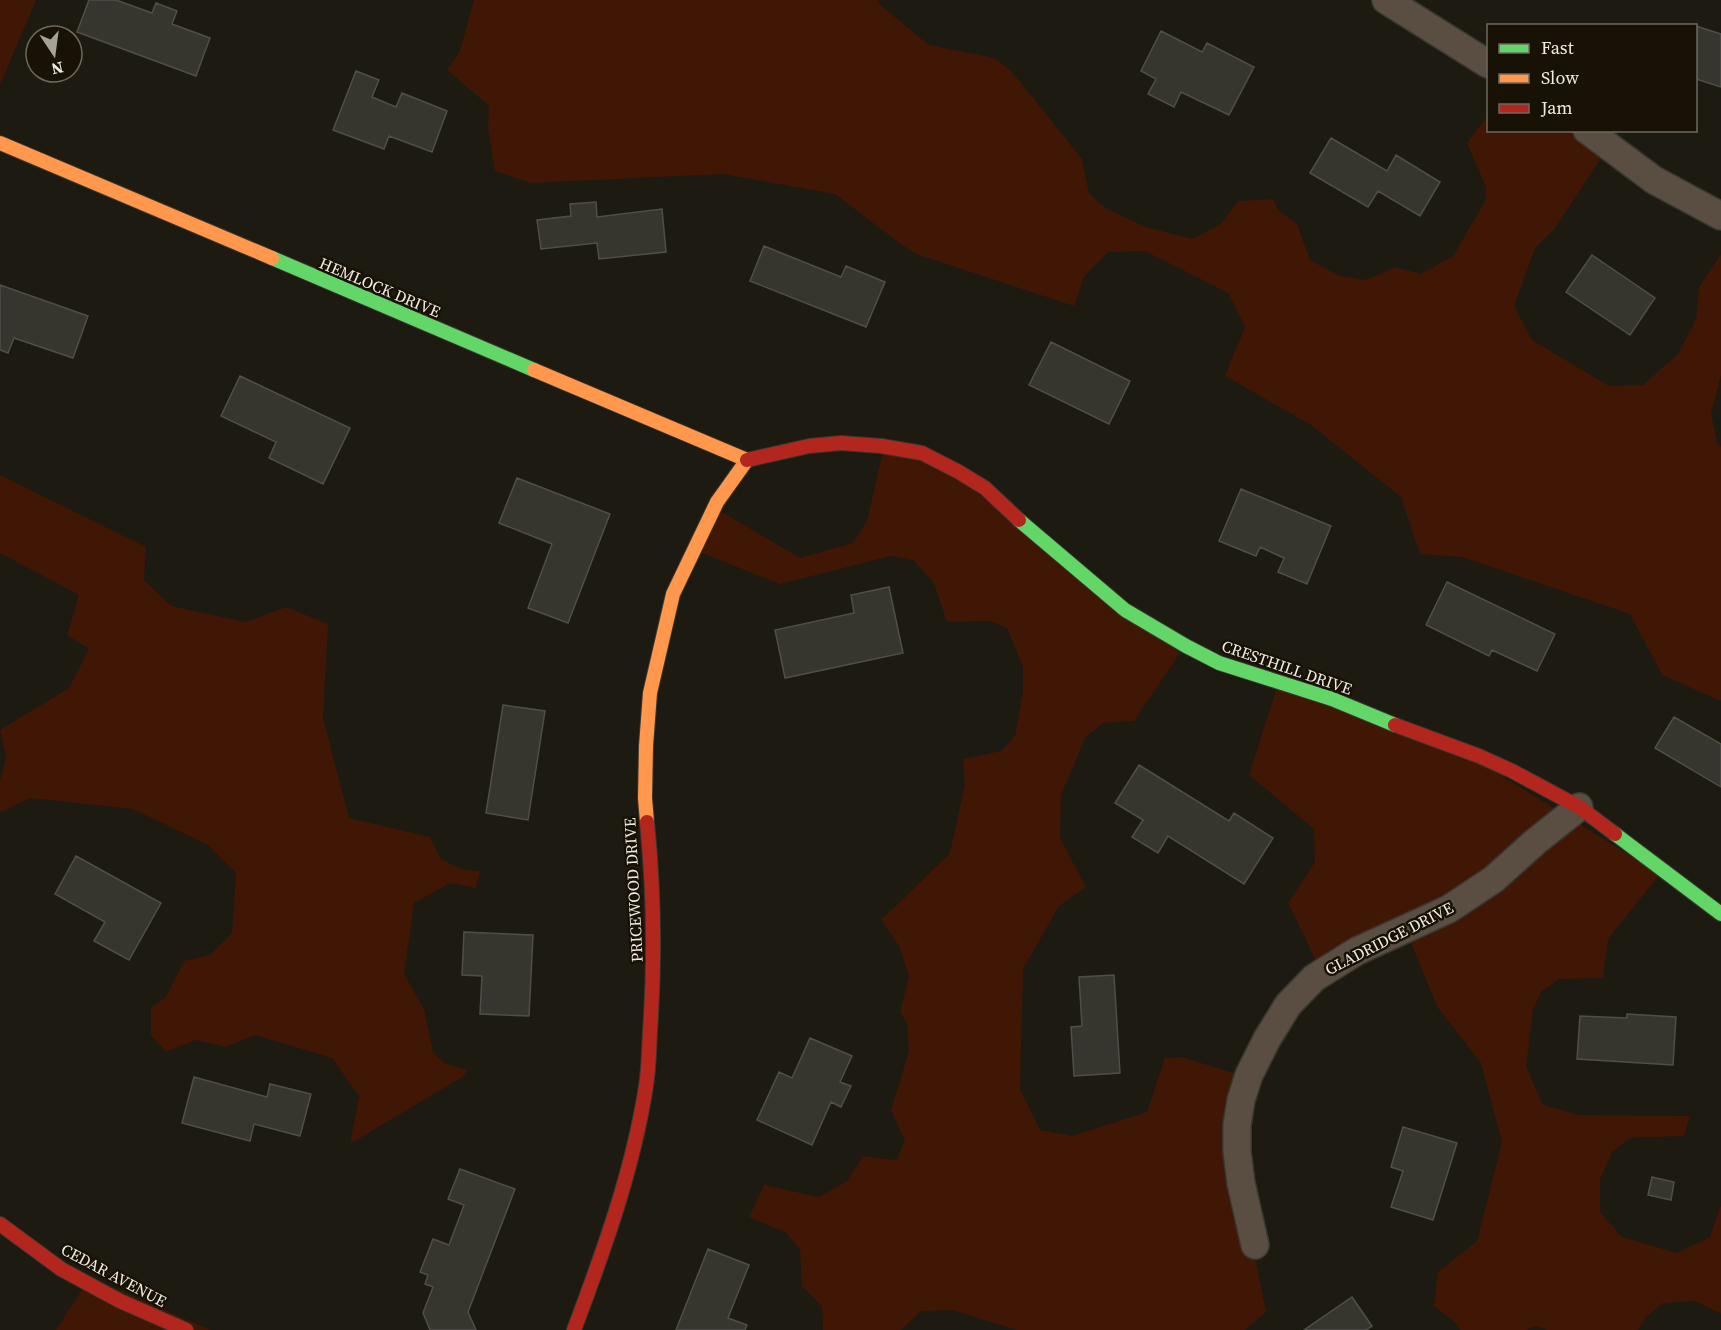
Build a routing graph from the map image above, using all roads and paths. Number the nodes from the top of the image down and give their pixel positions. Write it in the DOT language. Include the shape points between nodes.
graph roads {
  1 [pos="1386,0"];
  2 [pos="1487,63"];
  3 [pos="1590,132"];
  4 [pos="0,143"];
  5 [pos="1721,216"];
  6 [pos="747,460"];
  7 [pos="1579,807"];
  8 [pos="1721,914"];
  9 [pos="0,1224"];
  10 [pos="1255,1245"];
  11 [pos="186,1330"];
  12 [pos="574,1330"];
  1 -- 2 [label="street"];
  3 -- 5 [label="street" via="1654,180"];
  4 -- 6 [label="street, HEMLOCK DRIVE"];
  6 -- 7 [label="street, CRESTHILL DRIVE" via="841,443 922,453 985,488 1125,610 1186,646 1219,663 1332,699 1479,756"];
  6 -- 12 [label="street, PRICEWOOD DRIVE" via="717,502 673,594 650,693 645,798 652,880 653,990 646,1085 624,1187"];
  7 -- 8 [label="street, CRESTHILL DRIVE"];
  7 -- 10 [label="street, GLADRIDGE DRIVE" via="1494,879 1449,909 1357,951 1314,978 1288,1005 1249,1075 1237,1125 1241,1183"];
  9 -- 11 [label="street, CEDAR AVENUE" via="61,1269"];
}
